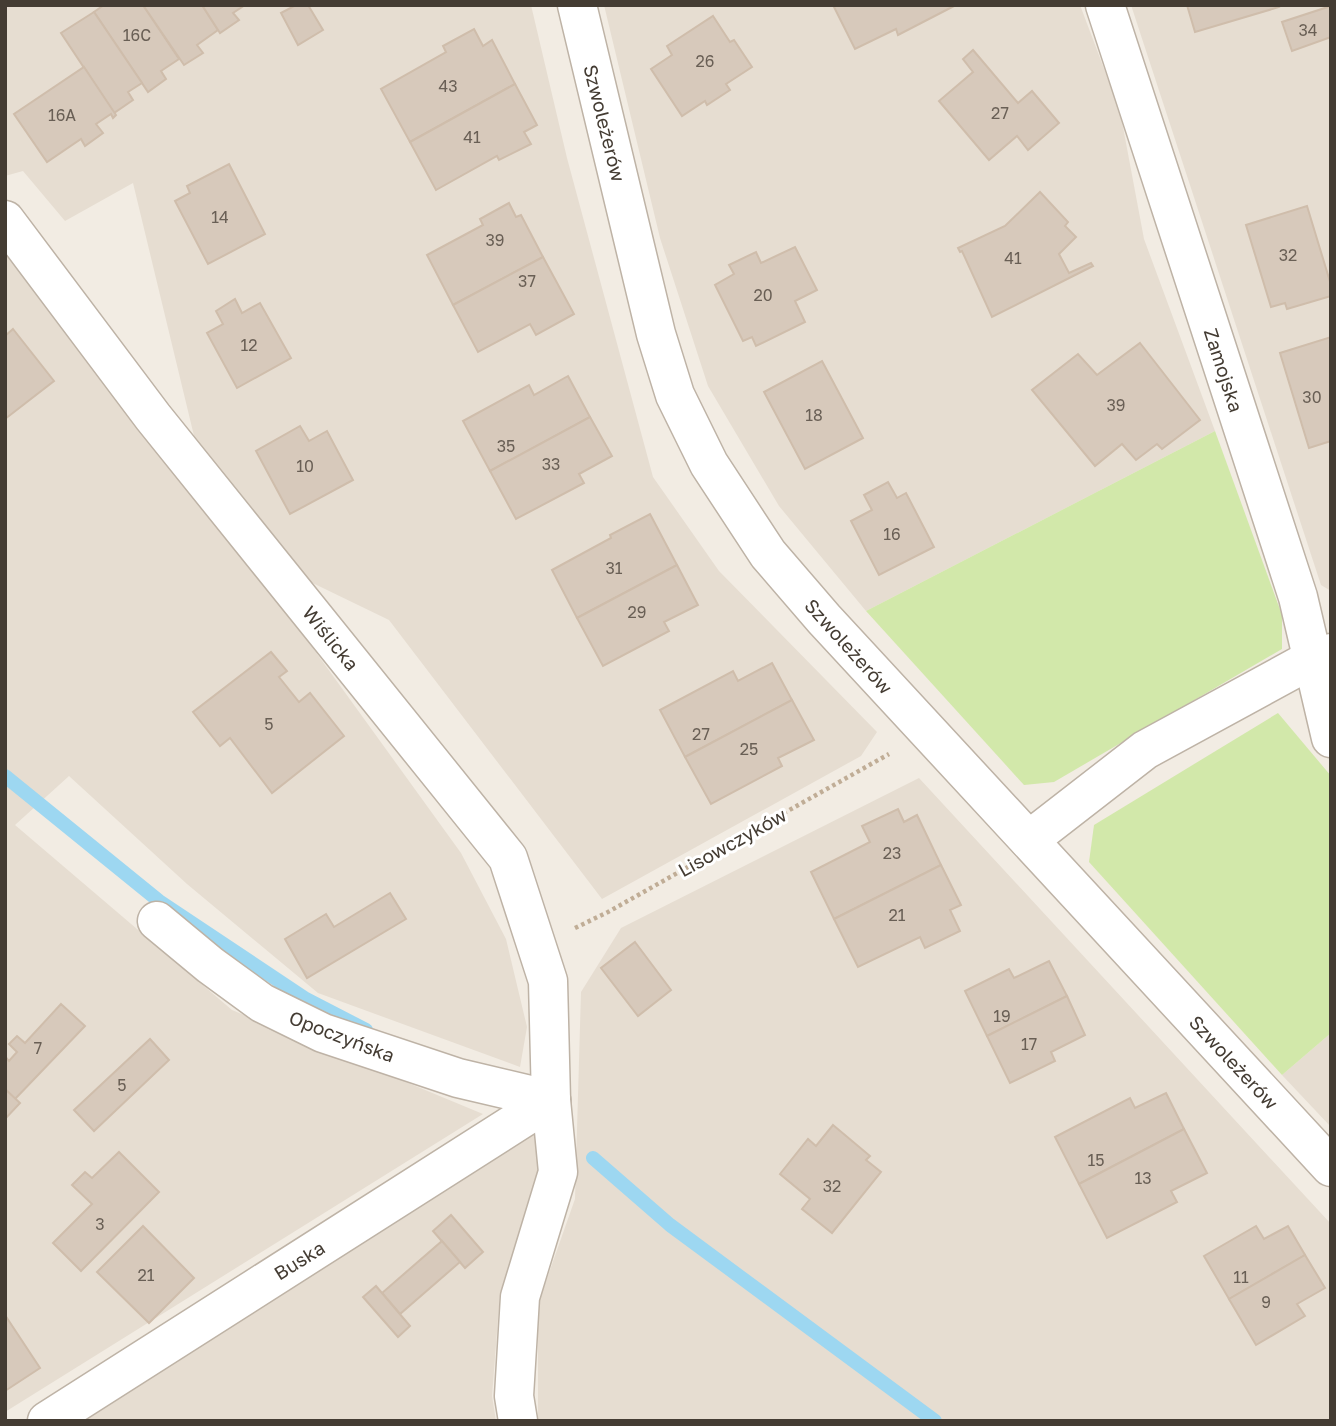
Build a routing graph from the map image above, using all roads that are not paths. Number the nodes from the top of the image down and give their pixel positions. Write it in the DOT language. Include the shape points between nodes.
graph roads {
  1 [pos="576,5"];
  2 [pos="1105,5"];
  3 [pos="5,220"];
  4 [pos="1321,656"];
  5 [pos="1331,738"];
  6 [pos="1029,840"];
  7 [pos="157,921"];
  8 [pos="551,1100"];
  9 [pos="1331,1167"];
  10 [pos="47,1421"];
  11 [pos="519,1421"];
  1 -- 6 [label="street, Szwoleżerów" via="656,334 675,395 709,464 768,554"];
  2 -- 4 [label="street, Zamojska"];
  3 -- 8 [label="street, Wiślicka" via="153,417 508,858 548,981"];
  4 -- 5 [label="street, Zamojska"];
  4 -- 6 [label="street" via="1145,750"];
  6 -- 9 [label="street, Szwoleżerów"];
  7 -- 8 [label="street, Opoczyńska" via="262,1003 323,1033 458,1078"];
  8 -- 10 [label="street, Buska"];
  8 -- 11 [label="street" via="558,1172 520,1297 514,1396"];
}
